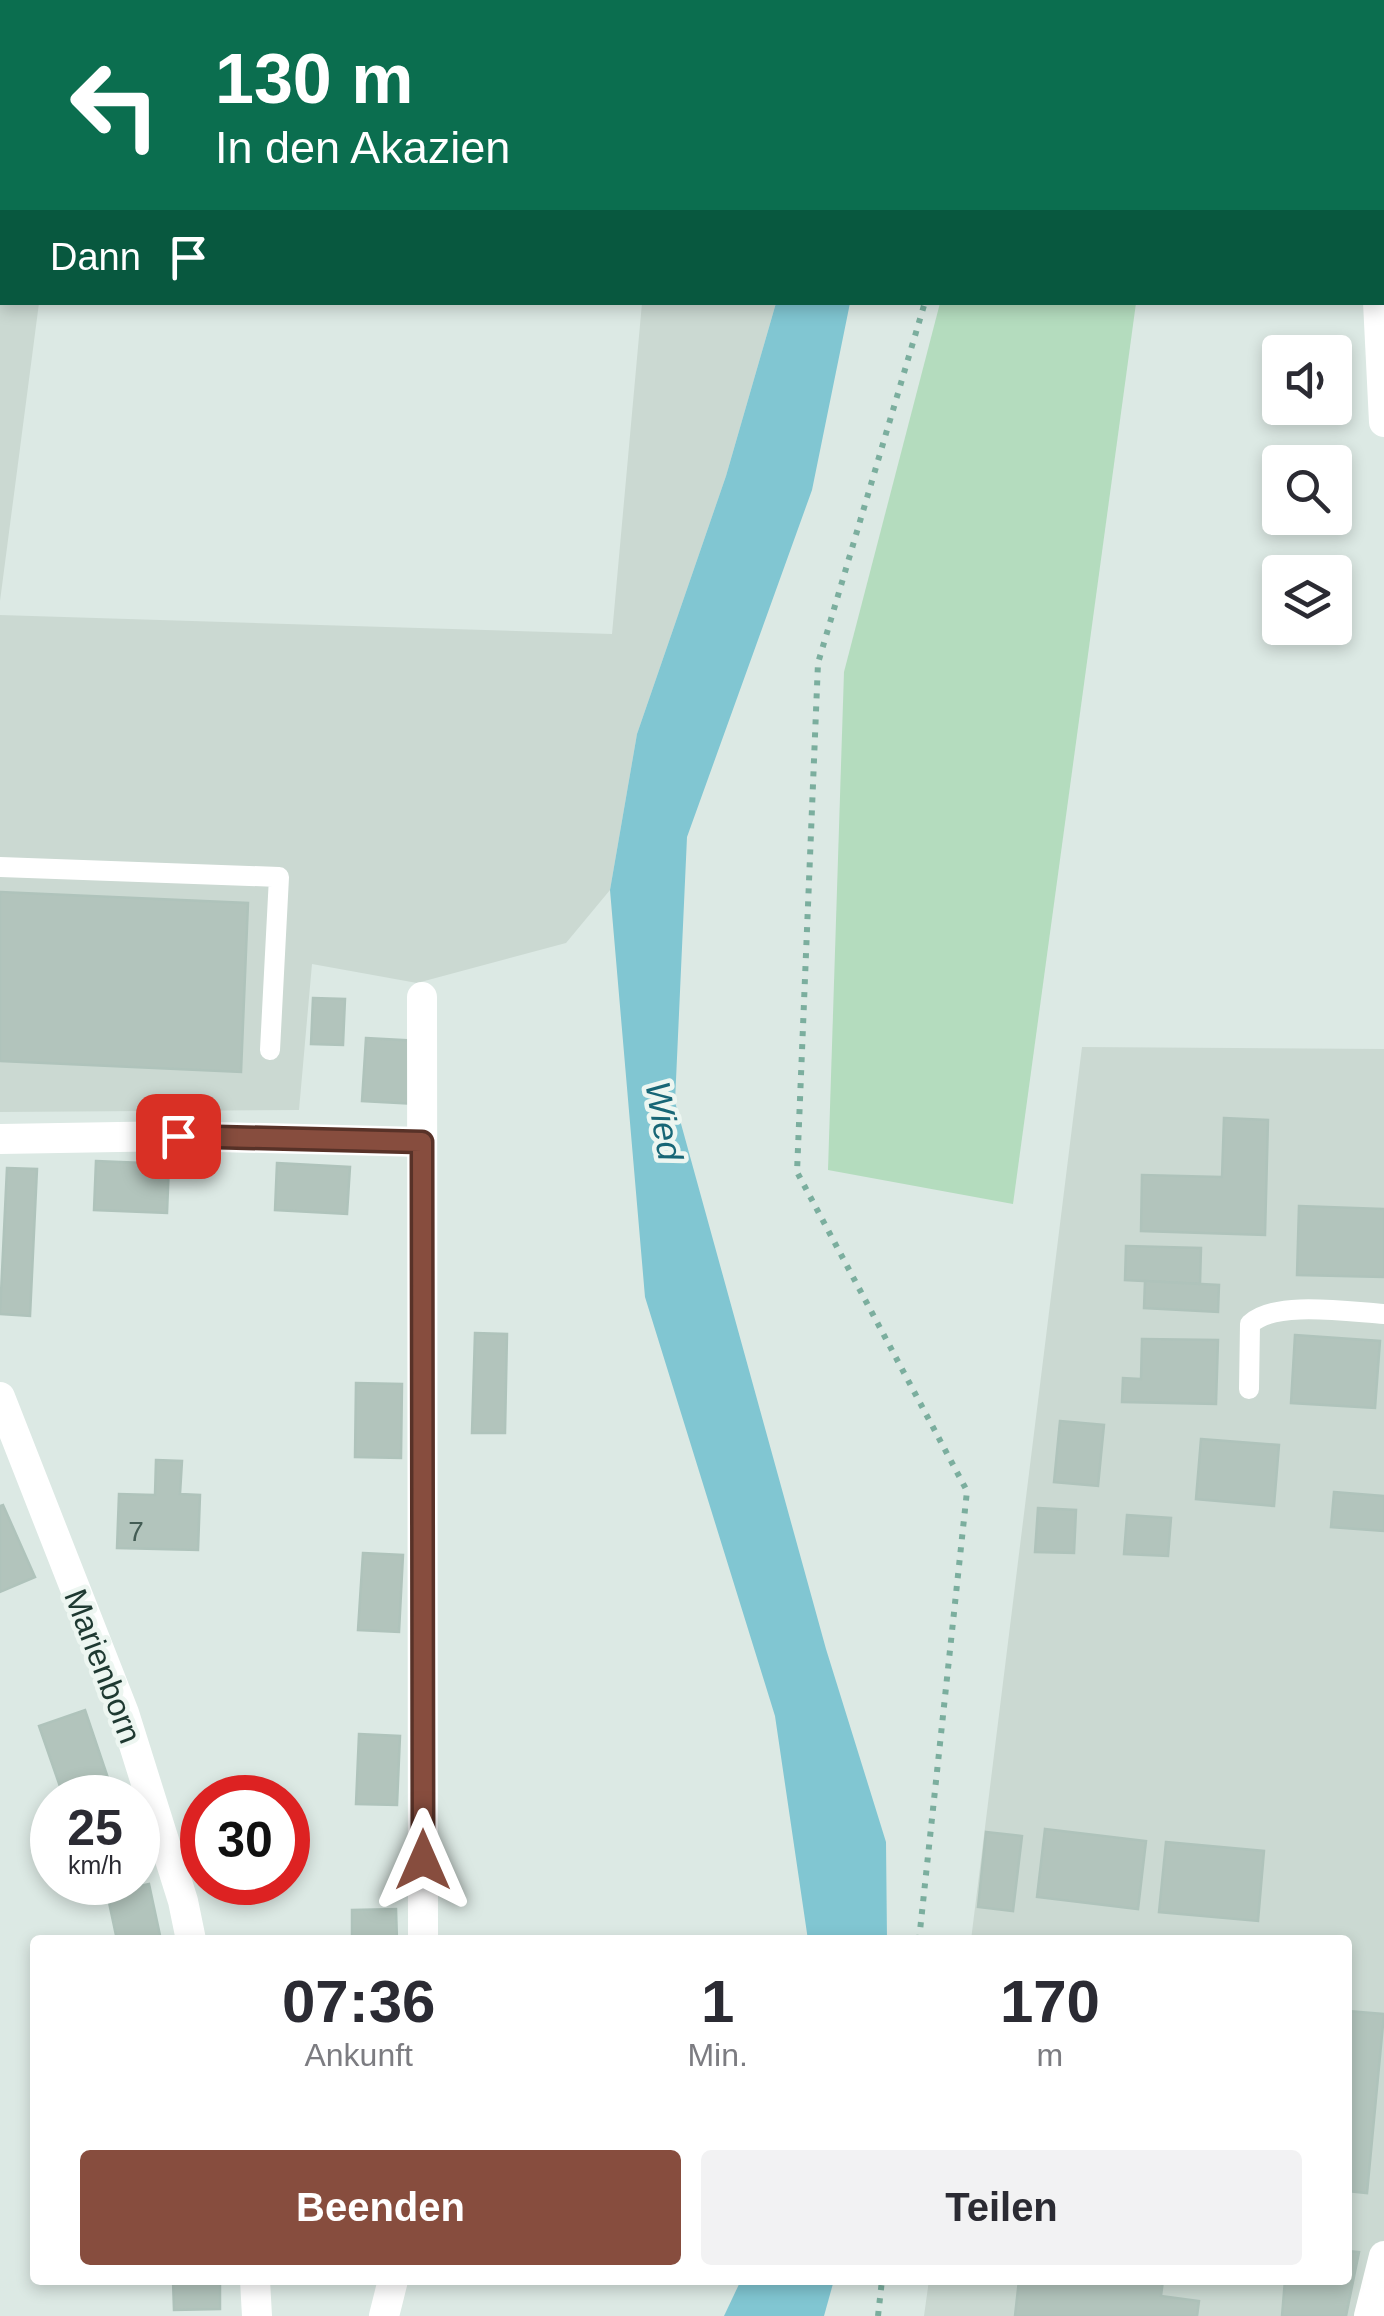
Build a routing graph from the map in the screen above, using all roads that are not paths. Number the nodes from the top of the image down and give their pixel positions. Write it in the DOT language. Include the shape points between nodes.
graph roads {
  1 [pos="1378,305"];
  2 [pos="1384,422"];
  3 [pos="0,867"];
  4 [pos="422,997"];
  5 [pos="270,1050"];
  6 [pos="0,1139"];
  7 [pos="422,1142"];
  8 [pos="1384,1314"];
  9 [pos="1249,1388"];
  10 [pos="0,1397"];
  11 [pos="190,1935"];
  12 [pos="423,1935"];
  13 [pos="1384,2256"];
  14 [pos="255,2285"];
  15 [pos="393,2285"];
  16 [pos="257,2316"];
  17 [pos="384,2316"];
  18 [pos="1369,2316"];
  1 -- 2 [label="street"];
  3 -- 5 [label="lane" via="279,877"];
  4 -- 7 [label="street"];
  6 -- 7 [label="street"];
  7 -- 12 [label="street"];
  8 -- 9 [label="lane" via="1259,1315 1250,1324"];
  10 -- 11 [label="street, Marienborn" via="124,1713"];
  13 -- 18 [label="street"];
  14 -- 16 [label="street"];
  15 -- 17 [label="street"];
}
